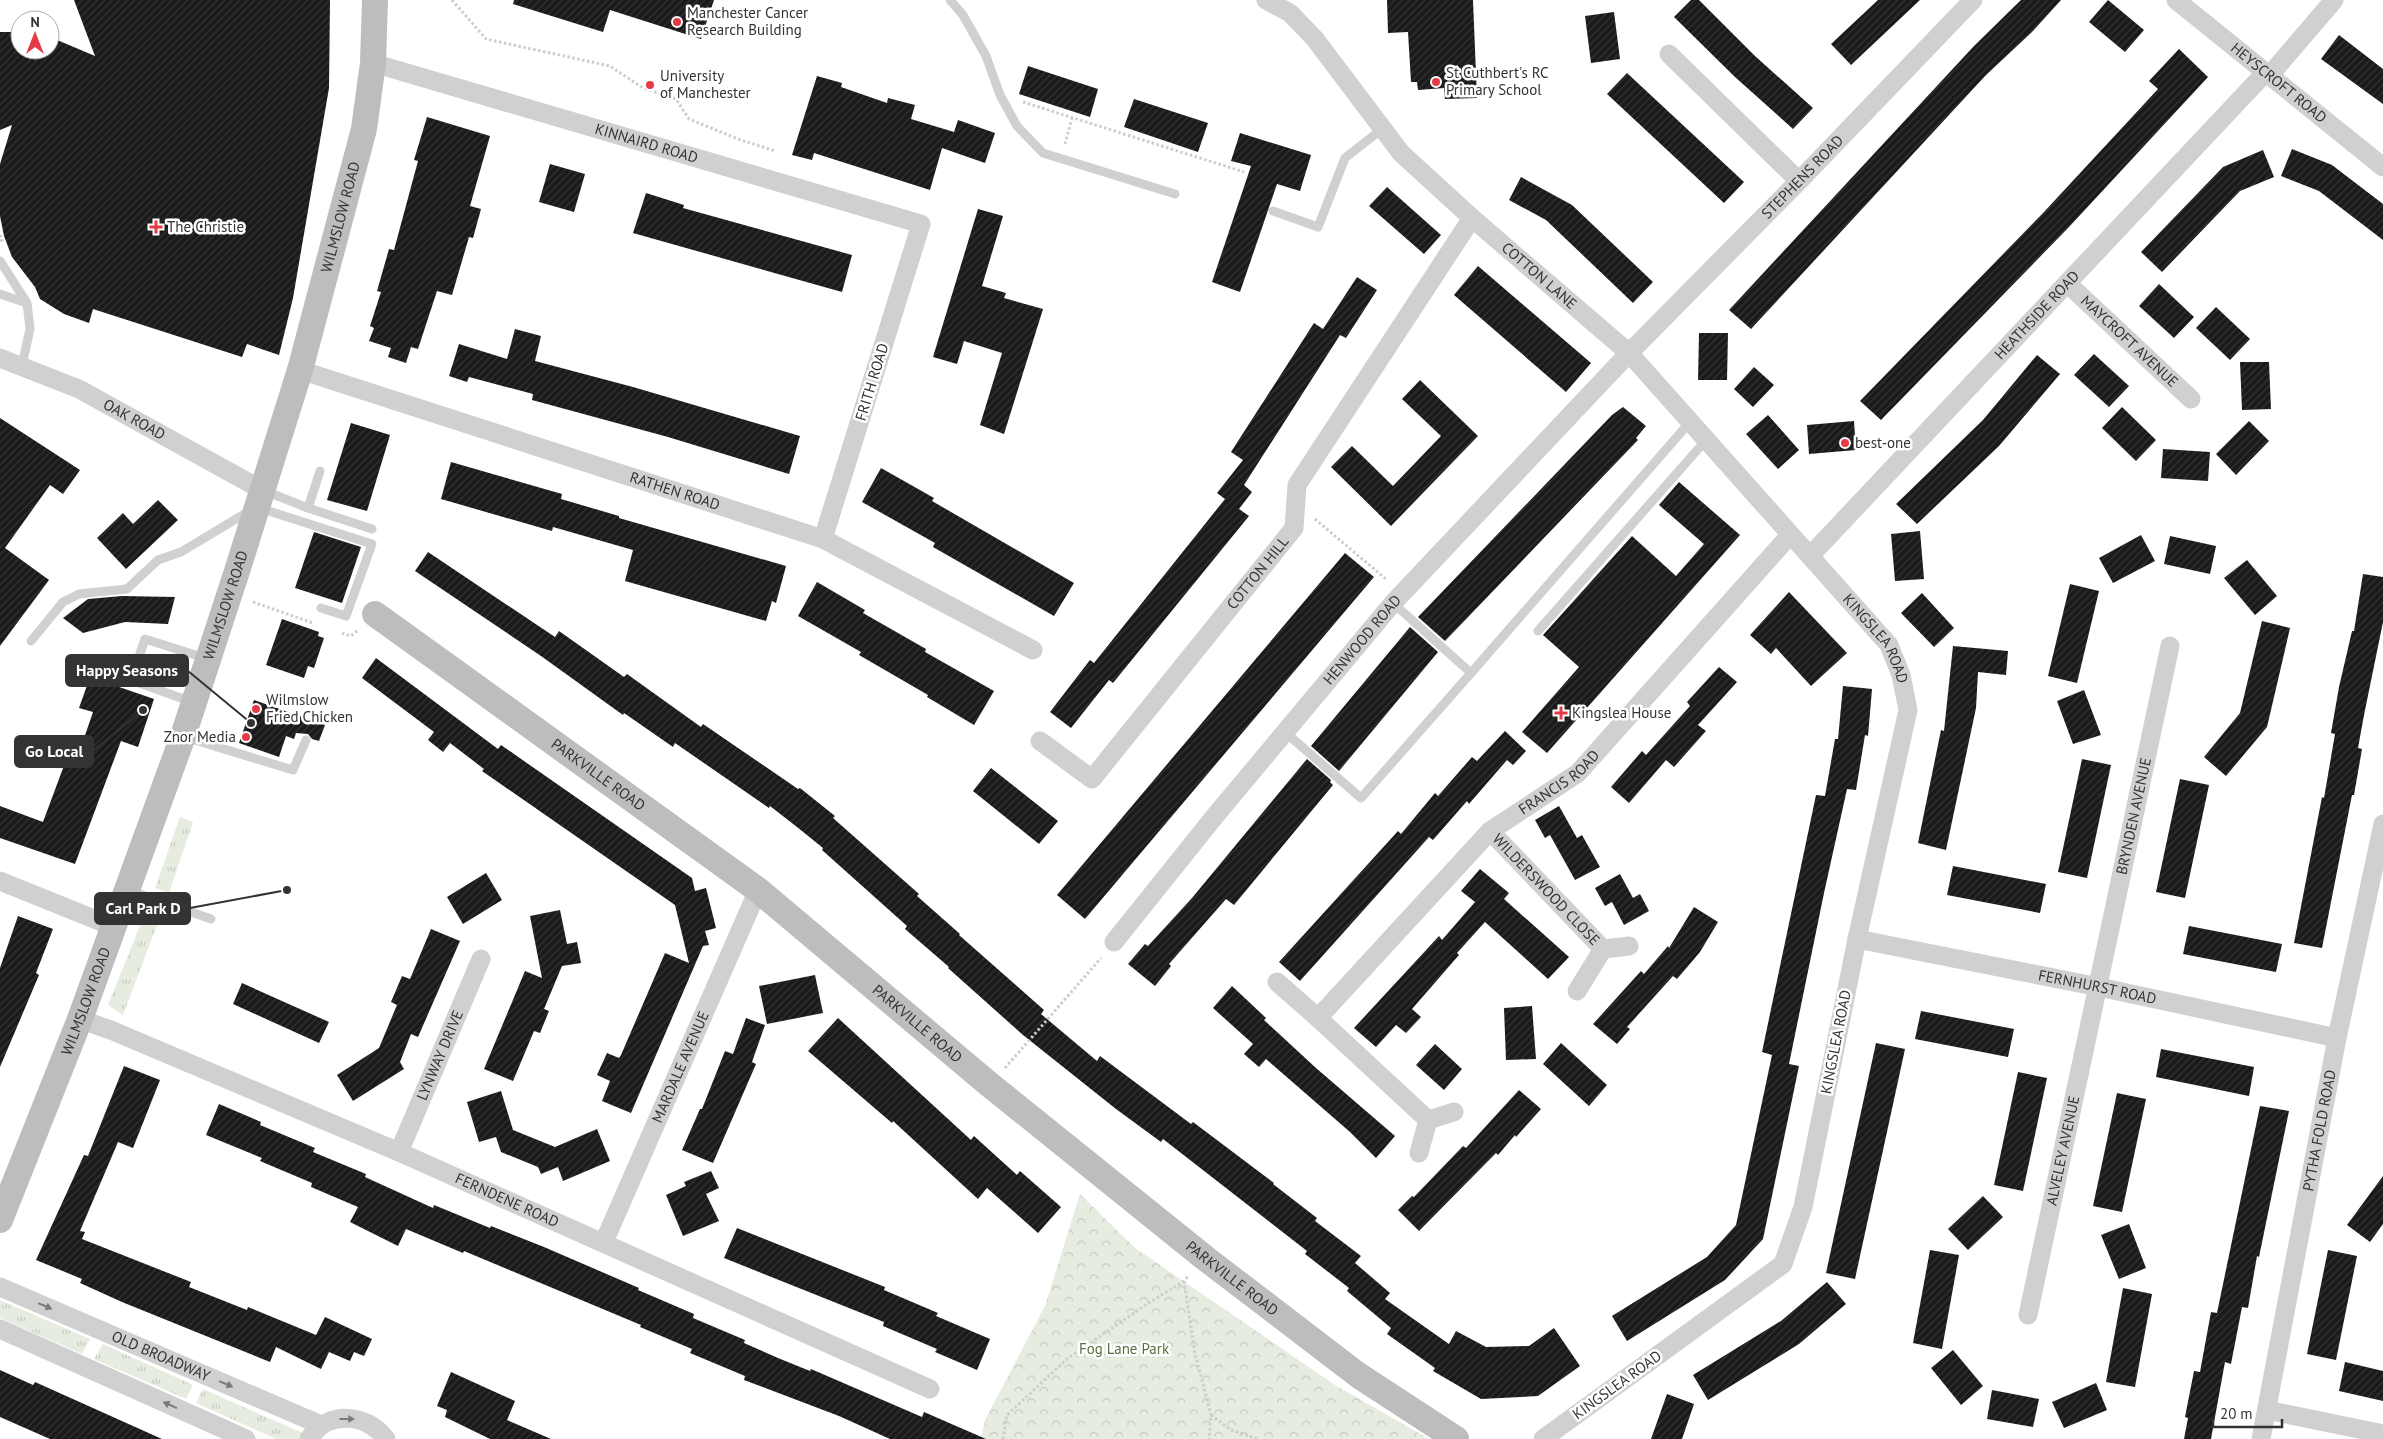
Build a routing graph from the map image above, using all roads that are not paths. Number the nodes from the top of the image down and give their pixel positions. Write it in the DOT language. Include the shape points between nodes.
graph roads {
  1 [pos="375,0"];
  2 [pos="950,0"];
  3 [pos="1266,0"];
  4 [pos="1973,0"];
  5 [pos="2176,0"];
  6 [pos="2334,0"];
  7 [pos="1669,54"];
  8 [pos="373,63"];
  9 [pos="2267,75"];
  10 [pos="1382,129"];
  11 [pos="2383,166"];
  12 [pos="1799,181"];
  13 [pos="1175,194"];
  14 [pos="1273,211"];
  15 [pos="1472,218"];
  16 [pos="921,224"];
  17 [pos="0,261"];
  18 [pos="2068,284"];
  19 [pos="0,294"];
  20 [pos="27,304"];
  21 [pos="1630,353"];
  22 [pos="0,358"];
  23 [pos="22,365"];
  24 [pos="300,370"];
  25 [pos="2191,399"];
  26 [pos="1690,422"];
  27 [pos="1706,440"];
  28 [pos="320,471"];
  29 [pos="259,499"];
  30 [pos="308,508"];
  31 [pos="372,529"];
  32 [pos="1790,536"];
  33 [pos="823,539"];
  34 [pos="1810,556"];
  35 [pos="1398,598"];
  36 [pos="321,608"];
  37 [pos="375,614"];
  38 [pos="1538,631"];
  39 [pos="31,641"];
  40 [pos="2170,646"];
  41 [pos="1033,650"];
  42 [pos="208,659"];
  43 [pos="1471,673"];
  44 [pos="194,703"];
  45 [pos="1286,733"];
  46 [pos="182,736"];
  47 [pos="306,740"];
  48 [pos="1040,741"];
  49 [pos="2383,824"];
  50 [pos="1490,831"];
  51 [pos="0,881"];
  52 [pos="128,890"];
  53 [pos="758,890"];
  54 [pos="211,920"];
  55 [pos="114,927"];
  56 [pos="1857,939"];
  57 [pos="1114,942"];
  58 [pos="1629,946"];
  59 [pos="1603,949"];
  60 [pos="482,959"];
  61 [pos="1277,982"];
  62 [pos="2099,987"];
  63 [pos="1577,990"];
  64 [pos="1318,1018"];
  65 [pos="80,1019"];
  66 [pos="2337,1038"];
  67 [pos="1454,1112"];
  68 [pos="1428,1120"];
  69 [pos="399,1152"];
  70 [pos="1419,1153"];
  71 [pos="0,1220"];
  72 [pos="604,1242"];
  73 [pos="0,1287"];
  74 [pos="2028,1315"];
  75 [pos="0,1329"];
  76 [pos="930,1389"];
  77 [pos="2267,1410"];
  78 [pos="315,1432"];
  79 [pos="2383,1434"];
  80 [pos="246,1439"];
  81 [pos="386,1439"];
  82 [pos="1456,1439"];
  83 [pos="1543,1439"];
  84 [pos="2261,1439"];
  1 -- 8 [label="street, WILMSLOW ROAD"];
  2 -- 13 [label="lane" via="963,15 986,56 1000,95 1017,126 1043,153"];
  3 -- 10 [label="street, COTTON LANE" via="1290,14 1314,39"];
  4 -- 12 [label="street, STEPHENS ROAD"];
  5 -- 9 [label="street, HEYSCROFT ROAD"];
  6 -- 9 [label="street, HEATHSIDE ROAD"];
  7 -- 12 [label="street"];
  8 -- 16 [label="street, KINNAIRD ROAD"];
  8 -- 24 [label="street, WILMSLOW ROAD" via="364,129"];
  9 -- 11 [label="street, HEYSCROFT ROAD"];
  9 -- 18 [label="street, HEATHSIDE ROAD"];
  10 -- 14 [label="lane" via="1345,158 1318,227"];
  10 -- 15 [label="street, COTTON LANE" via="1401,152"];
  12 -- 21 [label="street, STEPHENS ROAD"];
  15 -- 21 [label="street, COTTON LANE"];
  15 -- 48 [label="street, COTTON HILL" via="1296,485 1294,528 1092,779"];
  16 -- 33 [label="street, FRITH ROAD"];
  17 -- 20 [label="lane"];
  18 -- 25 [label="street, MAYCROFT AVENUE"];
  18 -- 34 [label="street, HEATHSIDE ROAD"];
  19 -- 20 [label="lane"];
  20 -- 23 [label="lane" via="30,330"];
  21 -- 26 [label="street, COTTON LANE"];
  21 -- 35 [label="street, HENWOOD ROAD"];
  22 -- 23 [label="street, OAK ROAD"];
  23 -- 29 [label="street, OAK ROAD" via="79,390"];
  24 -- 29 [label="street, WILMSLOW ROAD"];
  24 -- 33 [label="street, RATHEN ROAD"];
  26 -- 27 [label="street, COTTON LANE"];
  26 -- 43 [label="lane"];
  27 -- 32 [label="street, COTTON LANE"];
  27 -- 38 [label="lane"];
  28 -- 30 [label="lane"];
  29 -- 30 [label="lane"];
  29 -- 36 [label="lane" via="372,544 346,616"];
  29 -- 39 [label="lane" via="181,552 158,560 127,589 79,594 63,602"];
  29 -- 42 [label="street, WILMSLOW ROAD"];
  30 -- 31 [label="lane"];
  32 -- 34 [label="street, COTTON LANE"];
  32 -- 50 [label="street, FRANCIS ROAD" via="1578,773"];
  33 -- 41 [label="street, RATHEN ROAD"];
  34 -- 56 [label="street, KINGSLEA ROAD" via="1888,645 1901,674 1908,710"];
  35 -- 43 [label="lane"];
  35 -- 45 [label="street, HENWOOD ROAD"];
  37 -- 53 [label="street, PARKVILLE ROAD"];
  40 -- 62 [label="street, BRYNDEN AVENUE"];
  42 -- 44 [label="street, WILMSLOW ROAD"];
  42 -- 44 [label="lane" via="145,639 131,680"];
  43 -- 45 [label="lane" via="1361,798"];
  44 -- 46 [label="street, WILMSLOW ROAD"];
  45 -- 57 [label="street, HENWOOD ROAD"];
  46 -- 47 [label="lane" via="293,770"];
  46 -- 52 [label="street, WILMSLOW ROAD"];
  49 -- 66 [label="street, PYTHA FOLD ROAD"];
  50 -- 59 [label="street, WILDERSWOOD CLOSE"];
  50 -- 64 [label="street, FRANCIS ROAD"];
  51 -- 55 [label="street"];
  52 -- 54 [label="lane"];
  52 -- 55 [label="street, WILMSLOW ROAD"];
  53 -- 72 [label="street, MARDALE AVENUE"];
  53 -- 82 [label="street, PARKVILLE ROAD" via="990,1085 1204,1258 1358,1375"];
  55 -- 65 [label="street, WILMSLOW ROAD"];
  56 -- 62 [label="street, FERNHURST ROAD"];
  56 -- 83 [label="street, KINGSLEA ROAD" via="1803,1207 1783,1264"];
  58 -- 59 [label="street, WILDERSWOOD CLOSE"];
  59 -- 63 [label="street, WILDERSWOOD CLOSE"];
  60 -- 69 [label="street, LYNWAY DRIVE"];
  61 -- 64 [label="street"];
  62 -- 66 [label="street, FERNHURST ROAD"];
  62 -- 74 [label="street, ALVELEY AVENUE"];
  64 -- 68 [label="street"];
  65 -- 69 [label="street, FERNDENE ROAD"];
  65 -- 71 [label="street, WILMSLOW ROAD"];
  66 -- 77 [label="street, PYTHA FOLD ROAD"];
  67 -- 68 [label="street"];
  68 -- 70 [label="street"];
  69 -- 72 [label="street, FERNDENE ROAD"];
  72 -- 76 [label="street, FERNDENE ROAD"];
  73 -- 78 [label="street, OLD BROADWAY, one-way"];
  80 -- 75 [label="street, one-way"];
  77 -- 79 [label="street"];
  77 -- 84 [label="street, PYTHA FOLD ROAD"];
  78 -- 81 [label="street, OLD BROADWAY, one-way" via="336,1419 351,1417 367,1421"];
}
